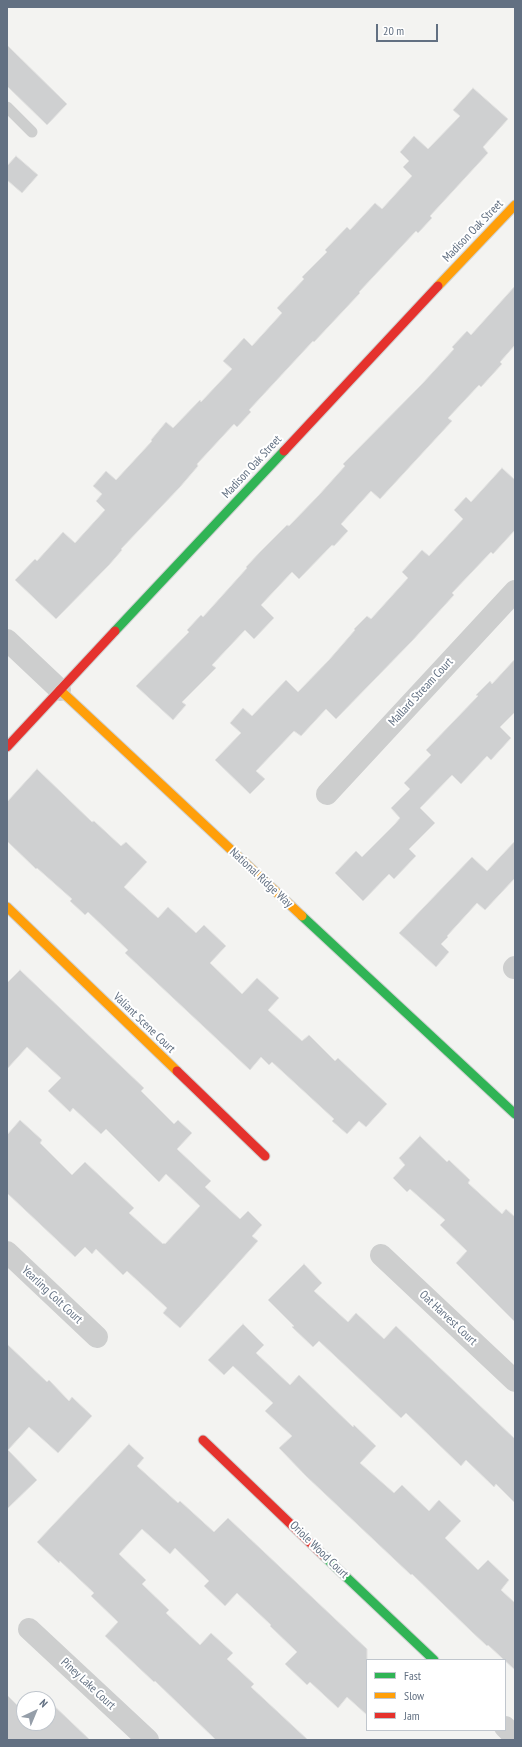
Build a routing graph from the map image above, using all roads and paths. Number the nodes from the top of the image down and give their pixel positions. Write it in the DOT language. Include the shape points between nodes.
graph roads {
  1 [pos="7,107"];
  2 [pos="32,132"];
  3 [pos="515,205"];
  4 [pos="515,590"];
  5 [pos="7,640"];
  6 [pos="60,690"];
  7 [pos="7,747"];
  8 [pos="327,794"];
  9 [pos="7,907"];
  10 [pos="515,1114"];
  11 [pos="265,1156"];
  12 [pos="7,1252"];
  13 [pos="381,1255"];
  14 [pos="98,1337"];
  15 [pos="515,1381"];
  16 [pos="203,1440"];
  17 [pos="29,1629"];
  18 [pos="433,1659"];
  19 [pos="506,1728"];
  20 [pos="515,1737"];
  21 [pos="148,1740"];
  1 -- 2 [label="lane"];
  3 -- 6 [label="street, Madison Oak Street"];
  4 -- 8 [label="street, Mallard Stream Court"];
  5 -- 6 [label="street, National Ridge Way"];
  6 -- 7 [label="street, Madison Oak Street"];
  6 -- 10 [label="street, National Ridge Way"];
  9 -- 11 [label="street, Valiant Scene Court"];
  12 -- 14 [label="street, Yearling Colt Court"];
  13 -- 15 [label="street, Oat Harvest Court"];
  16 -- 18 [label="street, Oriole Wood Court"];
  17 -- 21 [label="street, Piney Lake Court"];
  19 -- 20 [label="street"];
}
